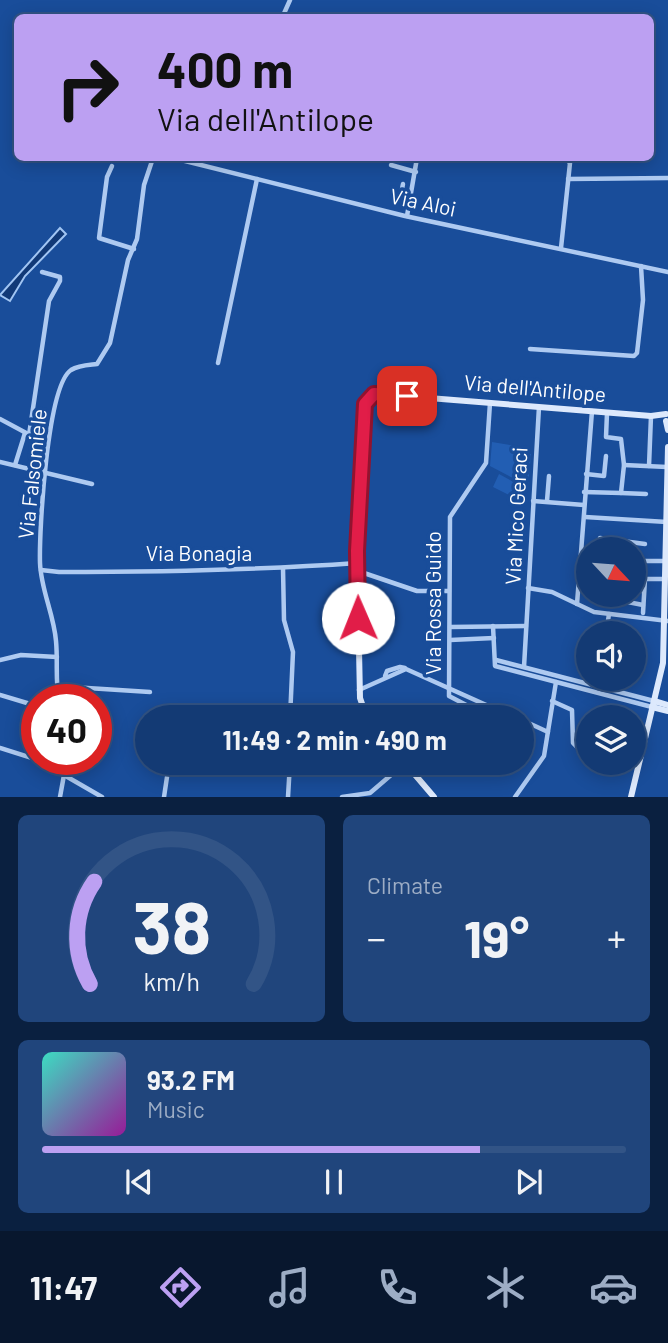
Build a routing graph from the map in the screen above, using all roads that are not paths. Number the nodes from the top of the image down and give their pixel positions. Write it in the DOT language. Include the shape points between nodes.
graph roads {
  1 [pos="152,161"];
  2 [pos="185,161"];
  3 [pos="417,161"];
  4 [pos="568,161"];
  5 [pos="391,165"];
  6 [pos="112,166"];
  7 [pos="416,172"];
  8 [pos="668,178"];
  9 [pos="257,179"];
  10 [pos="568,179"];
  11 [pos="402,184"];
  12 [pos="411,197"];
  13 [pos="407,216"];
  14 [pos="561,248"];
  15 [pos="134,249"];
  16 [pos="641,266"];
  17 [pos="41,272"];
  18 [pos="668,272"];
  19 [pos="530,349"];
  20 [pos="218,363"];
  21 [pos="490,403"];
  22 [pos="539,407"];
  23 [pos="592,411"];
  24 [pos="607,412"];
  25 [pos="654,416"];
  26 [pos="667,418"];
  27 [pos="0,419"];
  28 [pos="668,431"];
  29 [pos="27,434"];
  30 [pos="668,447"];
  31 [pos="606,456"];
  32 [pos="0,462"];
  33 [pos="15,465"];
  34 [pos="46,465"];
  35 [pos="624,465"];
  36 [pos="649,466"];
  37 [pos="667,467"];
  38 [pos="45,473"];
  39 [pos="586,474"];
  40 [pos="549,476"];
  41 [pos="92,484"];
  42 [pos="584,492"];
  43 [pos="621,493"];
  44 [pos="646,494"];
  45 [pos="547,500"];
  46 [pos="533,501"];
  47 [pos="584,505"];
  48 [pos="584,517"];
  49 [pos="667,522"];
  50 [pos="582,537"];
  51 [pos="646,561"];
  52 [pos="665,561"];
  53 [pos="357,567"];
  54 [pos="283,568"];
  55 [pos="41,569"];
  56 [pos="666,576"];
  57 [pos="646,579"];
  58 [pos="528,587"];
  59 [pos="449,591"];
  60 [pos="666,595"];
  61 [pos="576,604"];
  62 [pos="583,607"];
  63 [pos="643,607"];
  64 [pos="643,613"];
  65 [pos="609,614"];
  66 [pos="608,621"];
  67 [pos="666,621"];
  68 [pos="494,626"];
  69 [pos="526,626"];
  70 [pos="450,627"];
  71 [pos="494,638"];
  72 [pos="450,640"];
  73 [pos="57,657"];
  74 [pos="0,660"];
  75 [pos="495,660"];
  76 [pos="524,667"];
  77 [pos="576,681"];
  78 [pos="556,682"];
  79 [pos="56,684"];
  80 [pos="450,687"];
  81 [pos="112,690"];
  82 [pos="359,690"];
  83 [pos="613,691"];
  84 [pos="150,692"];
  85 [pos="0,695"];
  86 [pos="21,701"];
  87 [pos="552,701"];
  88 [pos="653,704"];
  89 [pos="291,705"];
  90 [pos="361,705"];
  91 [pos="466,705"];
  92 [pos="488,705"];
  93 [pos="668,705"];
  94 [pos="668,711"];
  95 [pos="534,726"];
  96 [pos="548,732"];
  97 [pos="576,746"];
  98 [pos="0,748"];
  99 [pos="21,753"];
  100 [pos="64,775"];
  101 [pos="289,775"];
  102 [pos="391,775"];
  103 [pos="416,775"];
  104 [pos="167,777"];
  105 [pos="60,797"];
  106 [pos="102,797"];
  107 [pos="164,797"];
  108 [pos="288,797"];
  109 [pos="342,797"];
  110 [pos="434,797"];
  111 [pos="515,797"];
  112 [pos="631,797"];
  1 -- 15 [label="street, Via Falsomiele"];
  2 -- 9 [label="street, Via Aloi"];
  3 -- 7 [label="street"];
  4 -- 10 [label="street"];
  5 -- 7 [label="street"];
  6 -- 15 [label="street" via="99,238"];
  7 -- 12 [label="street"];
  8 -- 10 [label="street"];
  9 -- 13 [label="street, Via Aloi"];
  9 -- 20 [label="street"];
  10 -- 14 [label="street"];
  11 -- 12 [label="street" via="401,194"];
  12 -- 13 [label="street"];
  13 -- 14 [label="street, Via Aloi"];
  14 -- 16 [label="street, Via Aloi"];
  15 -- 34 [label="street, Via Falsomiele" via="105,353 97,364 72,369 61,384"];
  16 -- 18 [label="street, Via Aloi"];
  16 -- 19 [label="street" via="642,316 634,356"];
  17 -- 29 [label="street" via="60,277 60,281 49,301"];
  21 -- 22 [label="street, Via dell'Antilope"];
  21 -- 53 [label="street, Via dell'Antilope" via="370,396 365,404"];
  21 -- 59 [label="street, Via Rossa Guido" via="486,463 450,517"];
  22 -- 23 [label="street, Via dell'Antilope"];
  22 -- 46 [label="street, Via Mico Geraci"];
  23 -- 24 [label="street, Via dell'Antilope"];
  23 -- 39 [label="street"];
  24 -- 25 [label="street, Via dell'Antilope"];
  24 -- 35 [label="street" via="606,437 621,439"];
  25 -- 26 [label="street, Via dell'Antilope"];
  25 -- 36 [label="street"];
  26 -- 28 [label="street"];
  27 -- 29 [label="street"];
  29 -- 33 [label="street"];
  29 -- 34 [label="street" via="44,445"];
  30 -- 37 [label="street"];
  31 -- 39 [label="street" via="604,476"];
  32 -- 33 [label="street"];
  33 -- 38 [label="street"];
  34 -- 38 [label="street, Via Falsomiele"];
  35 -- 36 [label="street"];
  35 -- 43 [label="street"];
  36 -- 37 [label="street"];
  37 -- 49 [label="street"];
  38 -- 41 [label="street"];
  38 -- 55 [label="street, Via Falsomiele"];
  39 -- 42 [label="street"];
  40 -- 45 [label="street"];
  42 -- 43 [label="street"];
  42 -- 47 [label="street"];
  43 -- 44 [label="street"];
  45 -- 46 [label="street"];
  45 -- 47 [label="street"];
  46 -- 58 [label="street, Via Mico Geraci"];
  47 -- 48 [label="street"];
  48 -- 49 [label="street"];
  48 -- 50 [label="street"];
  49 -- 52 [label="street"];
  51 -- 52 [label="street"];
  52 -- 56 [label="street"];
  53 -- 54 [label="street, Via Bonagia"];
  53 -- 59 [label="street" via="417,591"];
  53 -- 82 [label="street"];
  54 -- 55 [label="street, Via Bonagia"];
  54 -- 89 [label="street" via="284,620 293,652"];
  55 -- 73 [label="street, Via Falsomiele"];
  56 -- 57 [label="street"];
  56 -- 60 [label="street"];
  58 -- 61 [label="street"];
  58 -- 69 [label="street, Via Mico Geraci"];
  59 -- 70 [label="street, Via Rossa Guido"];
  60 -- 67 [label="street"];
  62 -- 65 [label="street"];
  63 -- 64 [label="street"];
  65 -- 66 [label="street"];
  65 -- 67 [label="street"];
  67 -- 88 [label="street" via="663,663"];
  68 -- 69 [label="street"];
  68 -- 70 [label="street"];
  68 -- 71 [label="street"];
  69 -- 76 [label="street, Via Mico Geraci"];
  70 -- 72 [label="street, Via Rossa Guido"];
  71 -- 72 [label="street"];
  71 -- 75 [label="street"];
  72 -- 80 [label="street, Via Rossa Guido"];
  73 -- 74 [label="street"];
  73 -- 79 [label="street, Via Falsomiele"];
  75 -- 76 [label="street"];
  75 -- 78 [label="street" via="495,666"];
  76 -- 77 [label="street"];
  78 -- 87 [label="street"];
  78 -- 88 [label="street"];
  80 -- 82 [label="street" via="405,669"];
  80 -- 91 [label="street" via="449,696"];
  80 -- 92 [label="street"];
  81 -- 84 [label="street"];
  82 -- 90 [label="street"];
  83 -- 88 [label="street"];
  85 -- 86 [label="street"];
  87 -- 96 [label="street"];
  87 -- 97 [label="street" via="572,710"];
  88 -- 93 [label="street"];
  88 -- 94 [label="street"];
  88 -- 112 [label="street"];
  95 -- 96 [label="street"];
  96 -- 111 [label="street" via="542,761"];
  98 -- 99 [label="street"];
  100 -- 105 [label="street"];
  100 -- 106 [label="street"];
  101 -- 108 [label="street"];
  102 -- 109 [label="street" via="370,793"];
  103 -- 110 [label="street"];
  104 -- 107 [label="street"];
}
